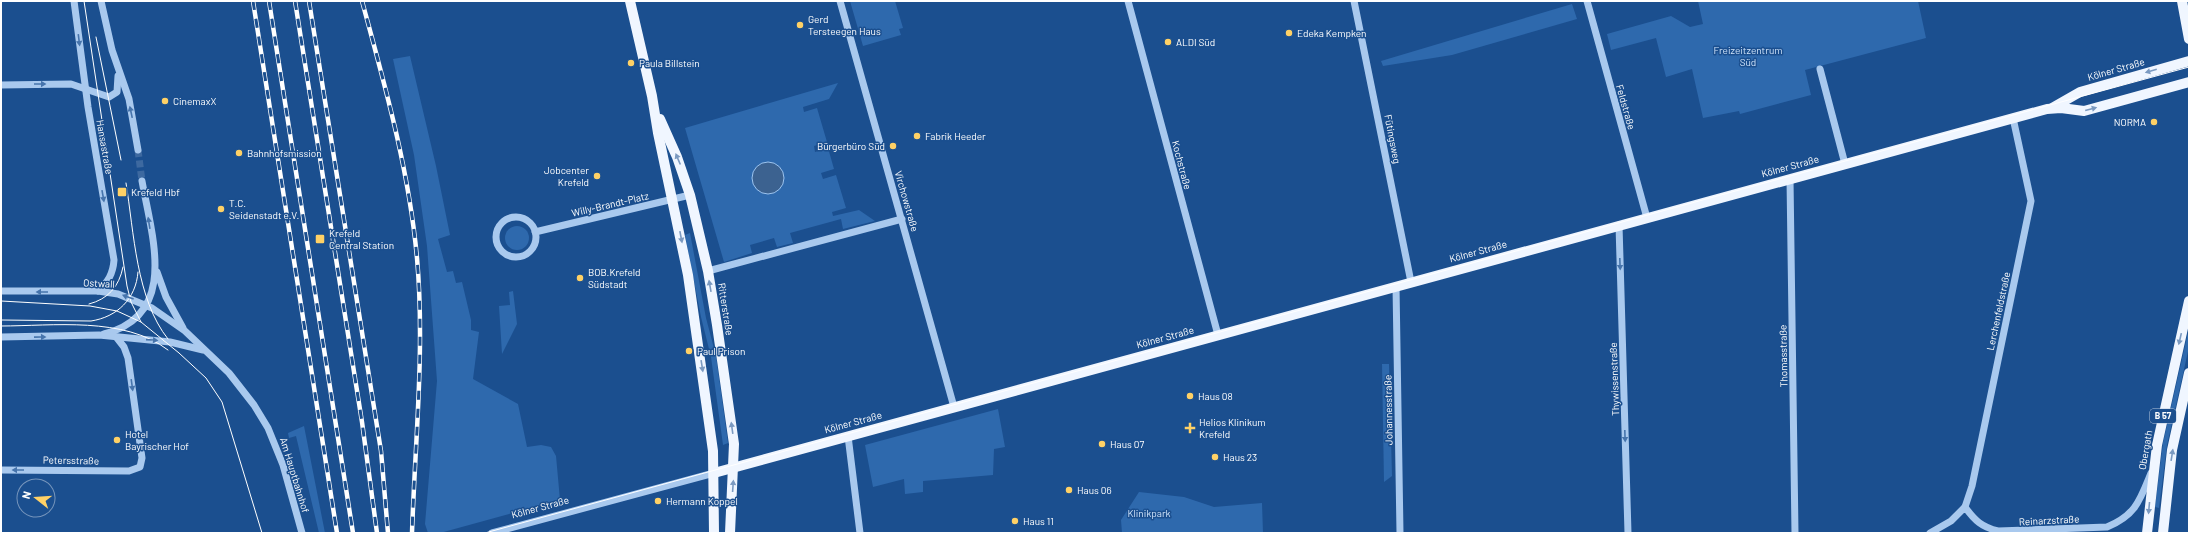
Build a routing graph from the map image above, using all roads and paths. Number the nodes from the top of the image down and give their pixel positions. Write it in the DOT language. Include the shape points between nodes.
graph roads {
  1 [pos="74,1"];
  2 [pos="101,1"];
  3 [pos="840,1"];
  4 [pos="1128,1"];
  5 [pos="1354,1"];
  6 [pos="1587,1"];
  7 [pos="2182,1"];
  8 [pos="633,2"];
  9 [pos="2189,39"];
  10 [pos="2189,60"];
  11 [pos="1820,70"];
  12 [pos="118,73"];
  13 [pos="2189,82"];
  14 [pos="1,84"];
  15 [pos="86,90"];
  16 [pos="652,96"];
  17 [pos="2052,108"];
  18 [pos="2014,118"];
  19 [pos="138,150"];
  20 [pos="1845,164"];
  21 [pos="1790,179"];
  22 [pos="142,181"];
  23 [pos="690,196"];
  24 [pos="673,199"];
  25 [pos="1647,218"];
  26 [pos="902,219"];
  27 [pos="1619,225"];
  28 [pos="535,232"];
  29 [pos="155,261"];
  30 [pos="708,271"];
  31 [pos="1411,282"];
  32 [pos="1396,286"];
  33 [pos="1,291"];
  34 [pos="98,291"];
  35 [pos="2189,301"];
  36 [pos="147,306"];
  37 [pos="185,331"];
  38 [pos="100,335"];
  39 [pos="1218,335"];
  40 [pos="1,337"];
  41 [pos="117,338"];
  42 [pos="205,351"];
  43 [pos="2189,373"];
  44 [pos="954,407"];
  45 [pos="848,436"];
  46 [pos="734,467"];
  47 [pos="2154,467"];
  48 [pos="1,470"];
  49 [pos="714,473"];
  50 [pos="1965,507"];
  51 [pos="302,533"];
  52 [pos="492,533"];
  53 [pos="714,533"];
  54 [pos="730,533"];
  55 [pos="860,533"];
  56 [pos="1400,533"];
  57 [pos="1628,533"];
  58 [pos="1795,533"];
  59 [pos="1930,533"];
  60 [pos="2147,533"];
  61 [pos="2163,533"];
  1 -- 15 [label="street, Hansastraße, one-way"];
  2 -- 12 [label="street"];
  3 -- 26 [label="street, Virchowstraße"];
  4 -- 39 [label="street, Kochstraße"];
  5 -- 31 [label="street, Fütingsweg"];
  6 -- 25 [label="street, Feldstraße"];
  7 -- 9 [label="main road"];
  8 -- 16 [label="main road, Ritterstraße"];
  10 -- 17 [label="main road, Kölner Straße, one-way" via="2080,92"];
  11 -- 20 [label="street"];
  12 -- 15 [label="street" via="118,87 112,96 103,96"];
  19 -- 12 [label="street, one-way" via="129,99"];
  17 -- 13 [label="main road, Kölner Straße, one-way" via="2084,111"];
  14 -- 15 [label="street, one-way" via="71,84"];
  15 -- 34 [label="street, Hansastraße, one-way" via="114,260 112,274"];
  23 -- 16 [label="main road, Ritterstraße, one-way"];
  16 -- 24 [label="main road, Ritterstraße"];
  17 -- 18 [label="main road, Kölner Straße"];
  18 -- 20 [label="main road, Kölner Straße"];
  18 -- 50 [label="street, Lerchenfeldstraße" via="2031,201"];
  20 -- 21 [label="main road, Kölner Straße"];
  21 -- 25 [label="main road, Kölner Straße"];
  21 -- 58 [label="street, Thomasstraße"];
  29 -- 22 [label="street, one-way"];
  23 -- 24 [label="street, Willy-Brandt-Platz"];
  23 -- 30 [label="main road, Ritterstraße"];
  24 -- 28 [label="street, Willy-Brandt-Platz"];
  24 -- 49 [label="main road, Ritterstraße, one-way" via="701,361"];
  25 -- 27 [label="main road, Kölner Straße"];
  26 -- 30 [label="street"];
  26 -- 44 [label="street, Virchowstraße"];
  27 -- 31 [label="main road, Kölner Straße"];
  27 -- 57 [label="street, Thywissenstraße, one-way"];
  28 -- 28 [label="street" via="528,221 515,217 502,222 496,234 496,241 508,256 519,257 533,248"];
  29 -- 36 [label="street" via="154,282"];
  29 -- 37 [label="street" via="166,297"];
  46 -- 30 [label="main road, Ritterstraße, one-way" via="731,422"];
  31 -- 32 [label="main road, Kölner Straße"];
  32 -- 39 [label="main road, Kölner Straße"];
  32 -- 56 [label="street, Johannesstraße"];
  34 -- 33 [label="street, Ostwall, one-way"];
  36 -- 34 [label="street, Ostwall, one-way" via="118,294"];
  35 -- 47 [label="main road, Obergath / B 57, one-way"];
  36 -- 37 [label="street, Ostwall"];
  36 -- 38 [label="street" via="138,318 128,325"];
  37 -- 42 [label="street, Am Hauptbahnhof"];
  40 -- 38 [label="street, one-way"];
  38 -- 41 [label="street"];
  39 -- 44 [label="main road, Kölner Straße"];
  41 -- 42 [label="street, Am Hauptbahnhof, one-way" via="177,343"];
  41 -- 48 [label="street, Petersstraße, one-way" via="128,358 142,458 140,467 129,471"];
  42 -- 51 [label="street, Am Hauptbahnhof" via="242,388 268,428 283,465"];
  61 -- 43 [label="main road, B 57, one-way" via="2172,450"];
  44 -- 45 [label="main road, Kölner Straße"];
  45 -- 46 [label="main road, Kölner Straße"];
  45 -- 55 [label="street"];
  46 -- 49 [label="main road, Kölner Straße"];
  54 -- 46 [label="main road, Ritterstraße, one-way"];
  47 -- 50 [label="street, Reinarzstraße" via="2134,510 2123,520 2107,527 1998,531 1985,528 1975,521"];
  47 -- 60 [label="main road, Obergath / B 57, one-way"];
  49 -- 52 [label="street, Kölner Straße"];
  49 -- 53 [label="main road, Ritterstraße"];
  50 -- 59 [label="street" via="1951,521"];
}
